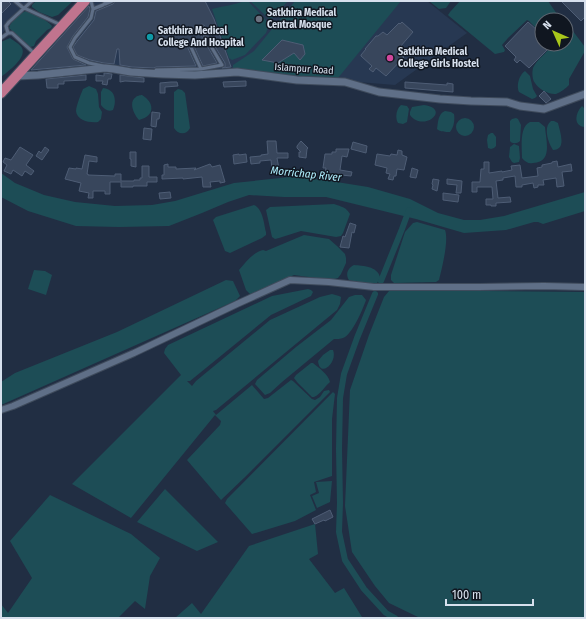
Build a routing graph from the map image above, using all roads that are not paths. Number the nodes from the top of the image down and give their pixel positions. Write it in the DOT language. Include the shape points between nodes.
graph roads {
  1 [pos="15,1"];
  2 [pos="32,1"];
  3 [pos="85,1"];
  4 [pos="91,1"];
  5 [pos="107,1"];
  6 [pos="112,1"];
  7 [pos="103,5"];
  8 [pos="24,8"];
  9 [pos="93,9"];
  10 [pos="63,25"];
  11 [pos="202,27"];
  12 [pos="8,33"];
  13 [pos="1,38"];
  14 [pos="190,45"];
  15 [pos="36,56"];
  16 [pos="201,69"];
  17 [pos="17,76"];
  18 [pos="1,93"];
  19 [pos="585,94"];
  20 [pos="585,287"];
  21 [pos="1,410"];
  1 -- 8 [label="lane"];
  2 -- 8 [label="lane"];
  3 -- 10 [label="highway"];
  4 -- 9 [label="lane"];
  5 -- 7 [label="lane"];
  6 -- 7 [label="lane"];
  7 -- 9 [label="lane"];
  8 -- 10 [label="lane"];
  8 -- 12 [label="lane" via="6,26"];
  9 -- 16 [label="lane" via="90,18 70,47 75,57 89,63 134,70"];
  10 -- 15 [label="highway"];
  11 -- 16 [label="lane" via="222,65"];
  12 -- 13 [label="lane"];
  12 -- 15 [label="lane" via="12,33"];
  14 -- 16 [label="lane"];
  15 -- 17 [label="highway"];
  17 -- 18 [label="highway"];
  17 -- 19 [label="street, Islampur Road" via="105,68 195,75 236,72 297,80 345,82 379,92 507,102 544,109"];
  20 -- 21 [label="street" via="374,287 290,280 134,353"];
}
